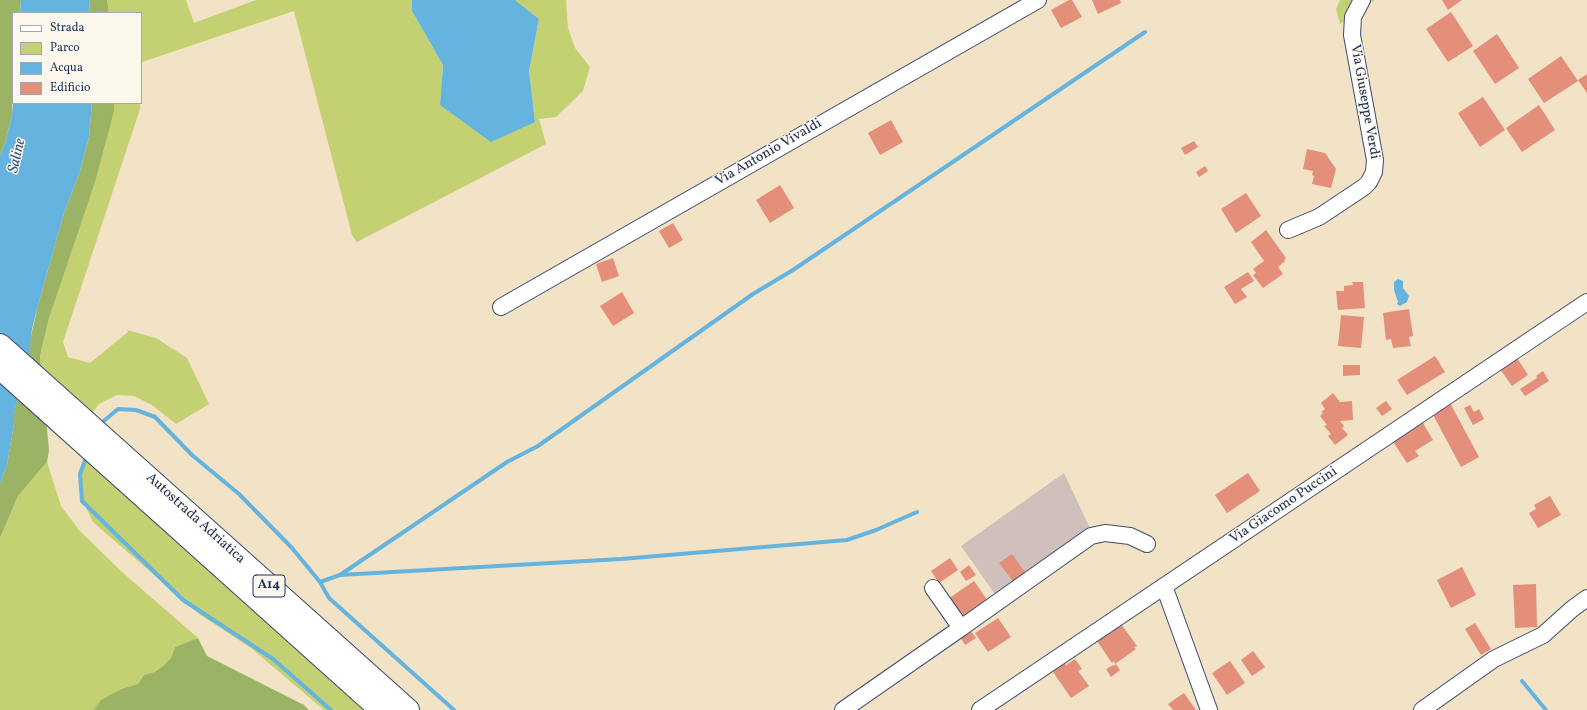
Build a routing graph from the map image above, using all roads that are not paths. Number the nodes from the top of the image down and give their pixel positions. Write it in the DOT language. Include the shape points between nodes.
graph roads {
  1 [pos="1038,0"];
  2 [pos="1362,0"];
  3 [pos="1288,230"];
  4 [pos="1587,302"];
  5 [pos="501,307"];
  6 [pos="0,345"];
  7 [pos="0,368"];
  8 [pos="127,470"];
  9 [pos="1147,544"];
  10 [pos="1164,586"];
  11 [pos="933,588"];
  12 [pos="1587,598"];
  13 [pos="961,628"];
  14 [pos="381,710"];
  15 [pos="408,710"];
  16 [pos="843,710"];
  17 [pos="980,710"];
  18 [pos="1209,710"];
  19 [pos="1422,710"];
  1 -- 5 [label="street, Via Antonio Vivaldi"];
  2 -- 3 [label="street, Via Giuseppe Verdi" via="1353,16 1352,35 1375,160 1374,172 1364,187 1319,217"];
  4 -- 10 [label="street, Via Giacomo Puccini"];
  6 -- 8 [label="highway, Autostrada Adriatica / A14"];
  7 -- 8 [label="highway, Autostrada Adriatica / A14"];
  8 -- 14 [label="highway, Autostrada Adriatica / A14"];
  8 -- 15 [label="highway, Autostrada Adriatica / A14"];
  9 -- 13 [label="street" via="1130,536 1106,533 1091,536"];
  10 -- 17 [label="street, Via Giacomo Puccini"];
  10 -- 18 [label="street"];
  11 -- 13 [label="street"];
  12 -- 19 [label="street" via="1543,634 1494,659"];
  13 -- 16 [label="street"];
}
